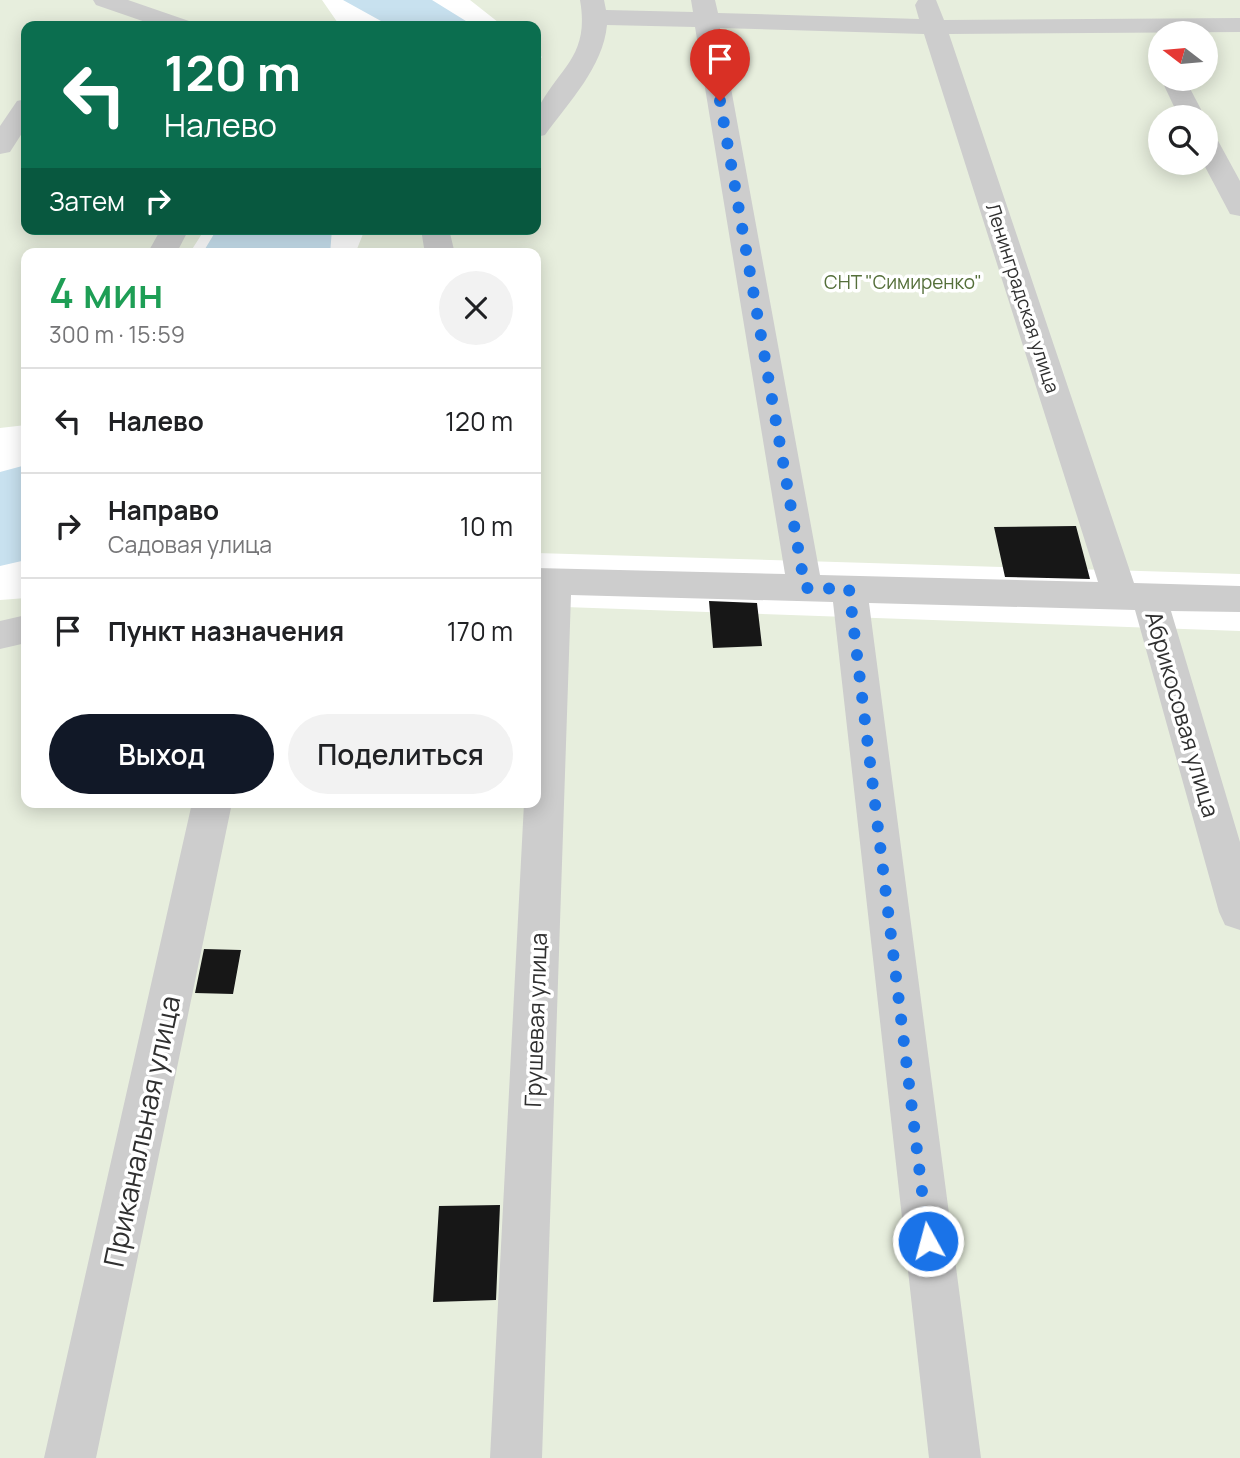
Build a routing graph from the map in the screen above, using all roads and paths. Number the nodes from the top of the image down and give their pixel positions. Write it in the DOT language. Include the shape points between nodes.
graph roads {
  1 [pos="1132,0"];
  2 [pos="104,7"];
  3 [pos="595,9"];
  4 [pos="704,10"];
  5 [pos="930,13"];
  6 [pos="160,21"];
  7 [pos="1240,25"];
  8 [pos="1218,28"];
  9 [pos="1148,32"];
  10 [pos="1148,36"];
  11 [pos="21,114"];
  12 [pos="541,122"];
  13 [pos="0,146"];
  14 [pos="1218,166"];
  15 [pos="1240,208"];
  16 [pos="545,581"];
  17 [pos="805,588"];
  18 [pos="849,589"];
  19 [pos="1134,596"];
  20 [pos="1240,599"];
  21 [pos="21,630"];
  22 [pos="0,635"];
  23 [pos="541,702"];
  24 [pos="211,808"];
  25 [pos="537,808"];
  26 [pos="1240,912"];
  27 [pos="70,1458"];
  28 [pos="516,1458"];
  29 [pos="955,1458"];
  1 -- 9 [label="street"];
  2 -- 6 [label="street"];
  3 -- 4 [label="street"];
  3 -- 12 [label="street" via="580,69"];
  4 -- 5 [label="street"];
  4 -- 17 [label="street"];
  5 -- 10 [label="street"];
  5 -- 19 [label="street, Ленинградская улица"];
  7 -- 8 [label="street"];
  11 -- 13 [label="street"];
  14 -- 15 [label="street"];
  16 -- 17 [label="street"];
  16 -- 23 [label="street, Грушевая улица"];
  17 -- 18 [label="street"];
  18 -- 19 [label="street"];
  18 -- 29 [label="street"];
  19 -- 20 [label="street"];
  19 -- 26 [label="street, Абрикосовая улица"];
  21 -- 22 [label="street"];
  24 -- 27 [label="street, Приканальная улица"];
  25 -- 28 [label="street, Грушевая улица"];
}
